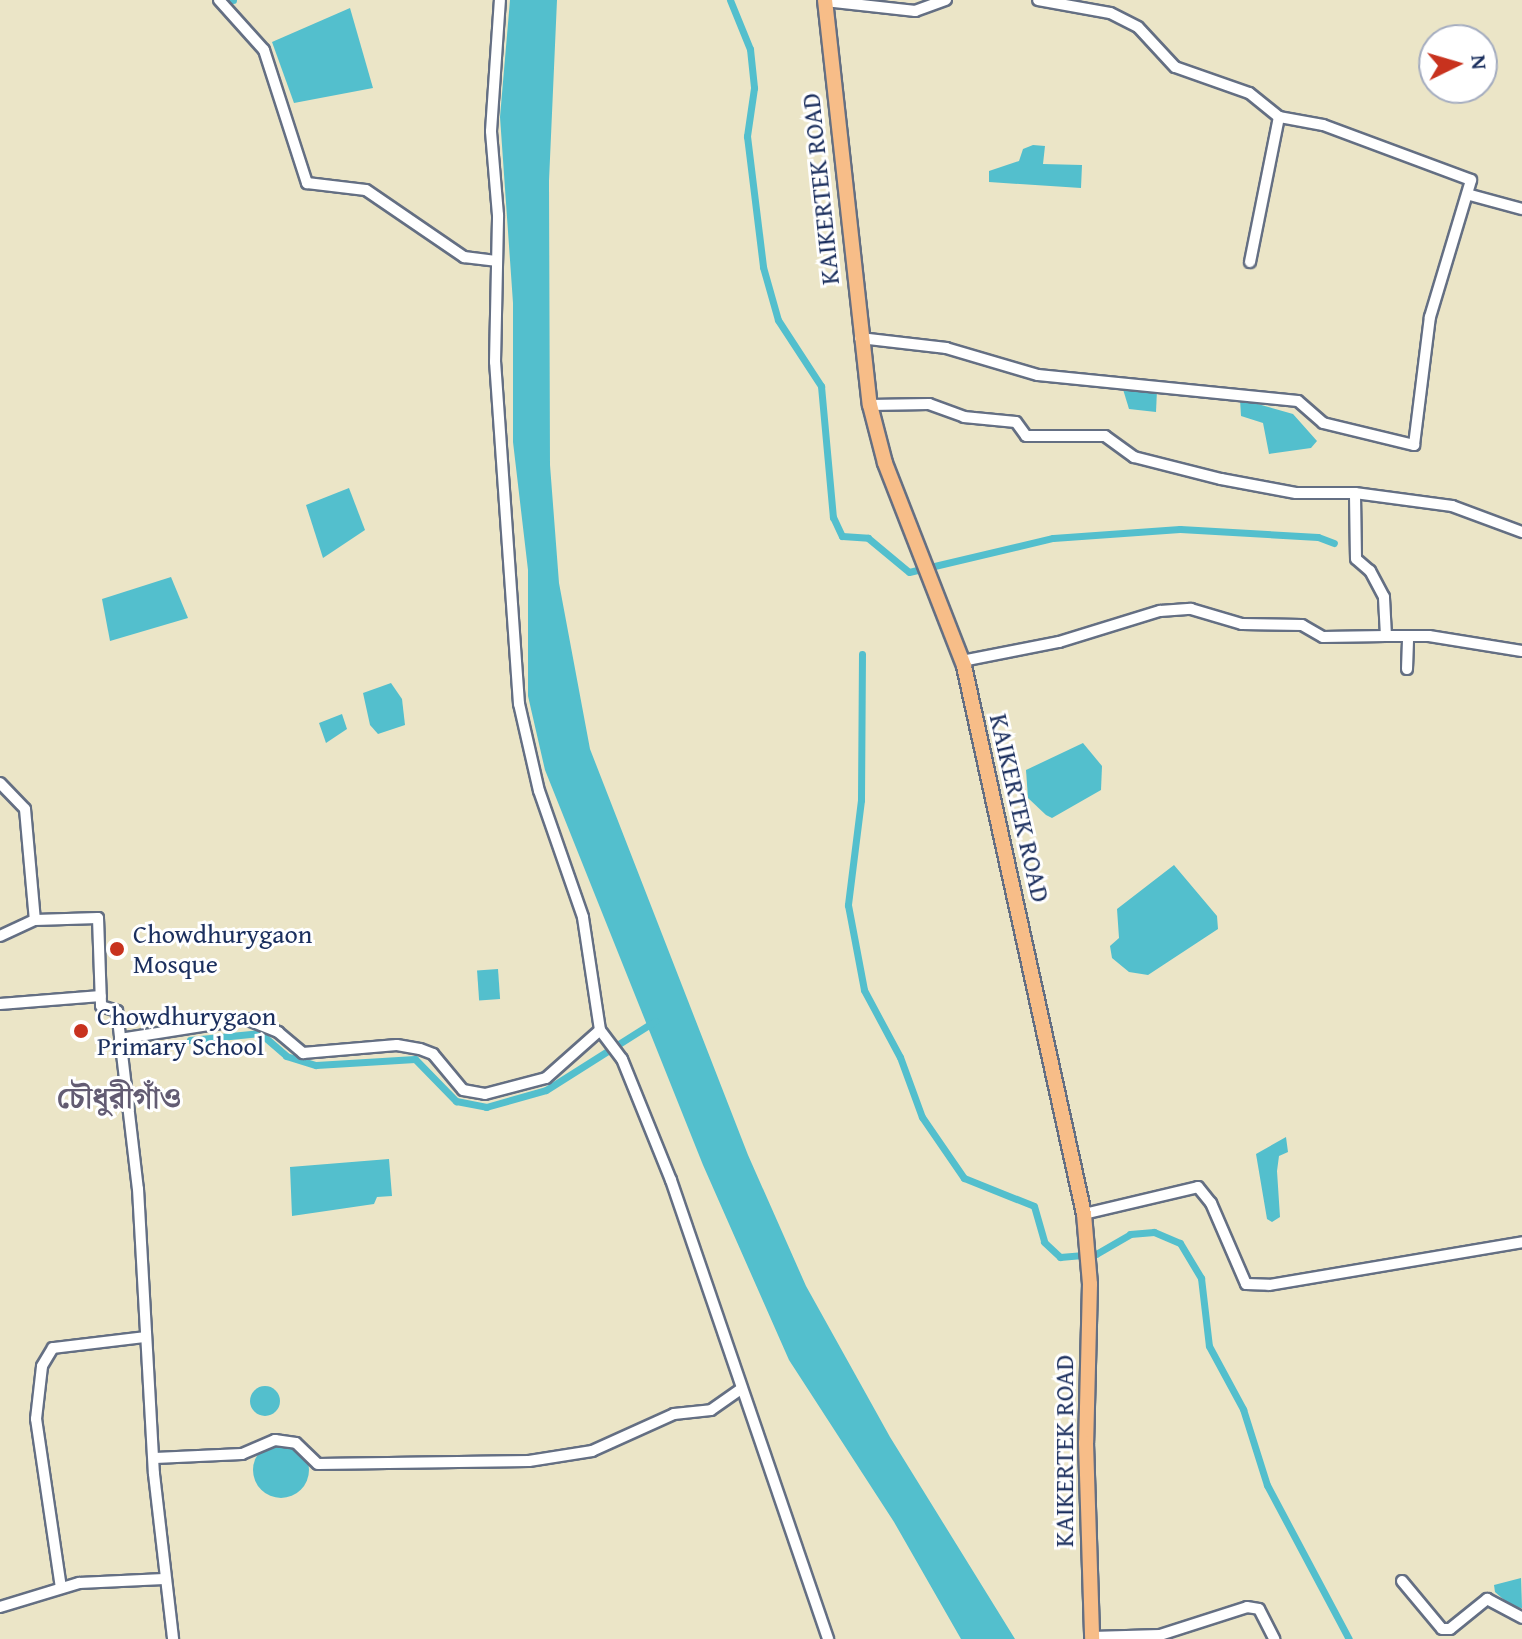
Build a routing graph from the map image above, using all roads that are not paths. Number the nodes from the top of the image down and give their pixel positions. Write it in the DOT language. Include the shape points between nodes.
graph roads {
  1 [pos="219,0"];
  2 [pos="500,0"];
  3 [pos="825,0"];
  4 [pos="946,0"];
  5 [pos="1038,0"];
  6 [pos="1279,117"];
  7 [pos="1470,195"];
  8 [pos="1522,209"];
  9 [pos="496,261"];
  10 [pos="1250,262"];
  11 [pos="860,338"];
  12 [pos="870,405"];
  13 [pos="1355,493"];
  14 [pos="1522,532"];
  15 [pos="1386,636"];
  16 [pos="1408,636"];
  17 [pos="1522,651"];
  18 [pos="962,661"];
  19 [pos="1407,669"];
  20 [pos="0,783"];
  21 [pos="35,920"];
  22 [pos="0,936"];
  23 [pos="101,996"];
  24 [pos="0,1004"];
  25 [pos="604,1033"];
  26 [pos="120,1039"];
  27 [pos="1085,1221"];
  28 [pos="1522,1242"];
  29 [pos="145,1337"];
  30 [pos="741,1389"];
  31 [pos="155,1458"];
  32 [pos="164,1579"];
  33 [pos="1402,1581"];
  34 [pos="61,1588"];
  35 [pos="0,1607"];
  36 [pos="1522,1618"];
  37 [pos="1175,1635"];
  38 [pos="1092,1638"];
  39 [pos="173,1639"];
  40 [pos="828,1639"];
  41 [pos="1274,1639"];
  1 -- 9 [label="street" via="264,50 307,183 366,190 464,257"];
  2 -- 9 [label="street" via="491,131"];
  3 -- 4 [label="street" via="915,11"];
  3 -- 11 [label="main road, KAIKERTEK ROAD"];
  5 -- 6 [label="street" via="1110,13 1138,27 1175,67 1249,93"];
  6 -- 7 [label="street" via="1323,125 1458,171 1471,180"];
  6 -- 10 [label="street"];
  7 -- 8 [label="street"];
  7 -- 11 [label="street" via="1430,317 1416,439 1408,447 1323,423 1298,401 1038,375 946,348"];
  9 -- 25 [label="street" via="500,480 508,520 519,704 539,791 583,917"];
  11 -- 12 [label="main road, KAIKERTEK ROAD"];
  12 -- 13 [label="street" via="929,404 964,417 1016,422 1026,436 1105,436 1134,457 1221,479 1296,493"];
  12 -- 18 [label="main road, KAIKERTEK ROAD" via="885,463"];
  13 -- 14 [label="street" via="1452,506"];
  13 -- 15 [label="street" via="1356,559 1370,571 1384,597"];
  15 -- 16 [label="street"];
  15 -- 18 [label="street" via="1323,637 1302,625 1242,624 1191,609 1160,611 1059,642"];
  16 -- 17 [label="street"];
  16 -- 19 [label="street"];
  18 -- 27 [label="main road, KAIKERTEK ROAD"];
  20 -- 21 [label="street" via="25,809"];
  21 -- 22 [label="street"];
  21 -- 23 [label="street" via="98,918"];
  23 -- 24 [label="street"];
  23 -- 26 [label="street" via="101,1008 117,1011"];
  25 -- 26 [label="street" via="546,1078 485,1094 463,1090 433,1054 420,1049 397,1045 303,1053 278,1032 246,1019"];
  25 -- 30 [label="street" via="622,1059 671,1180"];
  26 -- 29 [label="street" via="138,1189"];
  27 -- 28 [label="street" via="1198,1187 1211,1203 1246,1284 1269,1285"];
  27 -- 38 [label="main road, KAIKERTEK ROAD"];
  29 -- 31 [label="street"];
  29 -- 34 [label="street" via="53,1348 42,1366 36,1419"];
  30 -- 31 [label="street" via="711,1410 674,1414 592,1451 529,1461 318,1464 296,1443 275,1440 242,1454"];
  30 -- 40 [label="street"];
  31 -- 32 [label="street"];
  32 -- 34 [label="street"];
  32 -- 39 [label="street"];
  33 -- 36 [label="street" via="1442,1629 1450,1629 1487,1599"];
  34 -- 35 [label="street"];
  37 -- 38 [label="street"];
  37 -- 41 [label="street" via="1256,1608"];
}
